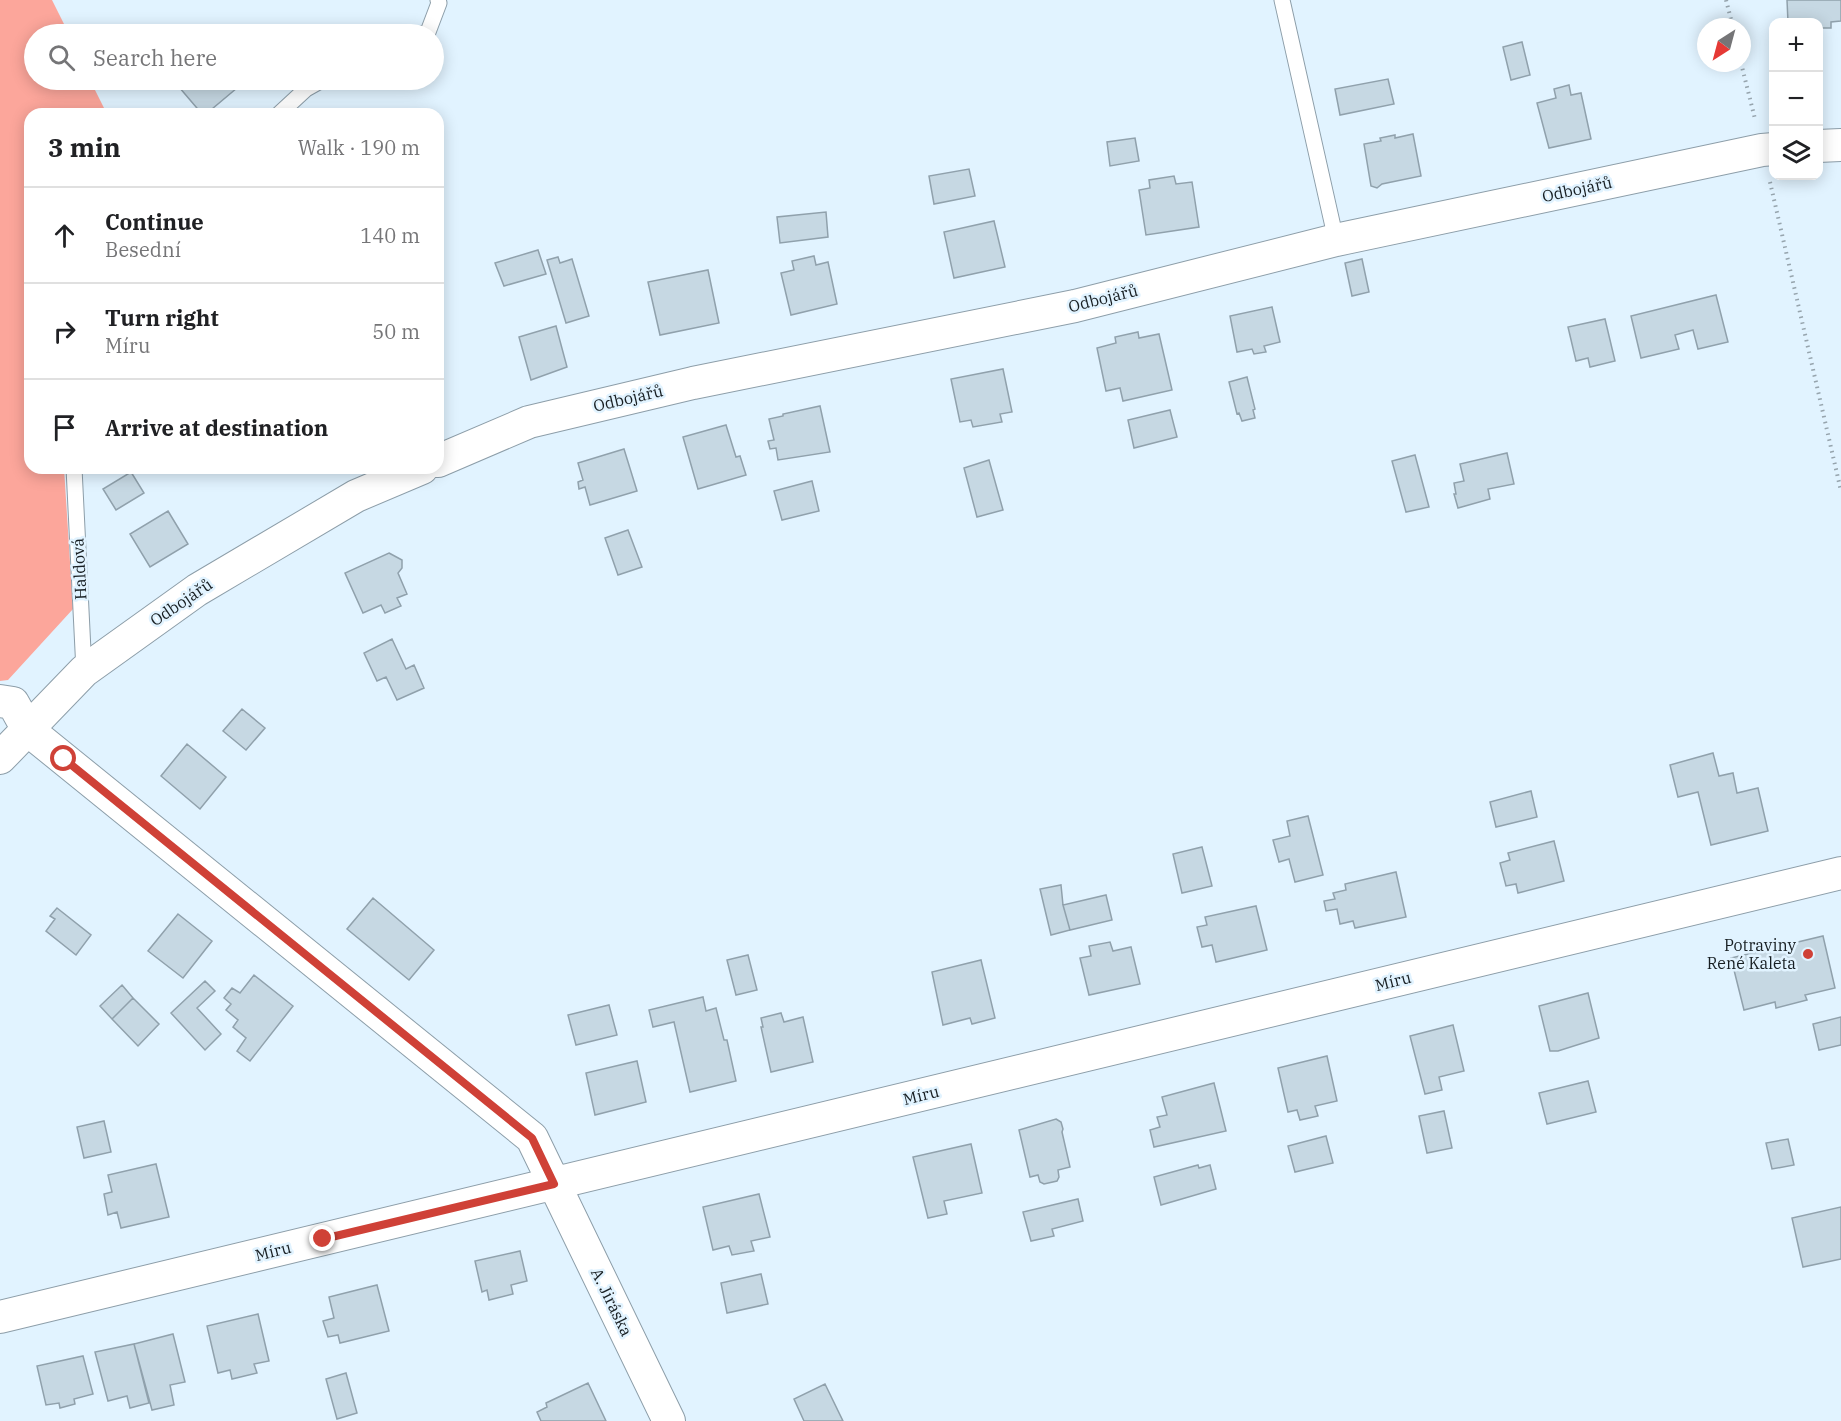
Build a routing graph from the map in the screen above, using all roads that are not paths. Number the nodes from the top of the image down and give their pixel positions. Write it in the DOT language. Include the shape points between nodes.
graph roads {
  1 [pos="1282,0"];
  2 [pos="438,2"];
  3 [pos="431,24"];
  4 [pos="305,90"];
  5 [pos="285,108"];
  6 [pos="1841,144"];
  7 [pos="1823,146"];
  8 [pos="1768,150"];
  9 [pos="1336,240"];
  10 [pos="444,458"];
  11 [pos="74,474"];
  12 [pos="408,474"];
  13 [pos="84,671"];
  14 [pos="0,701"];
  15 [pos="28,730"];
  16 [pos="0,758"];
  17 [pos="1841,873"];
  18 [pos="554,1184"];
  19 [pos="0,1317"];
  20 [pos="669,1421"];
  1 -- 9 [label="lane"];
  2 -- 3 [label="lane"];
  4 -- 5 [label="lane"];
  6 -- 7 [label="street"];
  8 -- 9 [label="street, Odbojářů"];
  9 -- 10 [label="street, Odbojářů" via="1075,306 693,383 529,422"];
  11 -- 13 [label="lane, Haldová"];
  12 -- 13 [label="street, Odbojářů" via="356,496 197,590"];
  13 -- 15 [label="street, Odbojářů"];
  14 -- 15 [label="street" via="13,702"];
  15 -- 16 [label="street, Odbojářů"];
  15 -- 18 [label="street, A. Jiráska" via="532,1138"];
  17 -- 18 [label="street, Míru"];
  18 -- 19 [label="street, Míru"];
  18 -- 20 [label="street, A. Jiráska"];
}
